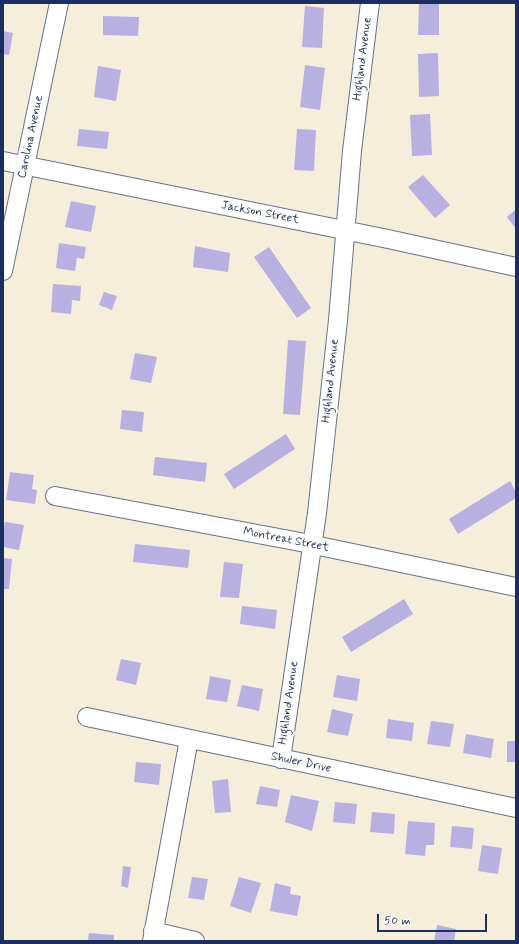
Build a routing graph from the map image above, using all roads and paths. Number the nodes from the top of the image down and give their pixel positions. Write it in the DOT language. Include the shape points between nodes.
graph roads {
  1 [pos="59,3"];
  2 [pos="370,3"];
  3 [pos="3,161"];
  4 [pos="25,165"];
  5 [pos="346,230"];
  6 [pos="516,267"];
  7 [pos="3,271"];
  8 [pos="55,496"];
  9 [pos="312,545"];
  10 [pos="516,587"];
  11 [pos="87,717"];
  12 [pos="189,739"];
  13 [pos="282,758"];
  14 [pos="516,808"];
  15 [pos="152,936"];
  16 [pos="195,941"];
  1 -- 4 [label="street, Carolina Avenue"];
  2 -- 5 [label="street, Highland Avenue" via="352,151"];
  3 -- 4 [label="street, Jackson Street"];
  4 -- 5 [label="street, Jackson Street"];
  4 -- 7 [label="street, Carolina Avenue"];
  5 -- 6 [label="street, Jackson Street"];
  5 -- 9 [label="street, Highland Avenue"];
  8 -- 9 [label="street, Montreat Street"];
  9 -- 10 [label="street, Montreat Street"];
  9 -- 13 [label="street, Highland Avenue"];
  11 -- 12 [label="street, Shuler Drive"];
  12 -- 13 [label="street, Shuler Drive"];
  12 -- 15 [label="street"];
  13 -- 14 [label="street, Shuler Drive"];
  15 -- 16 [label="street"];
}
